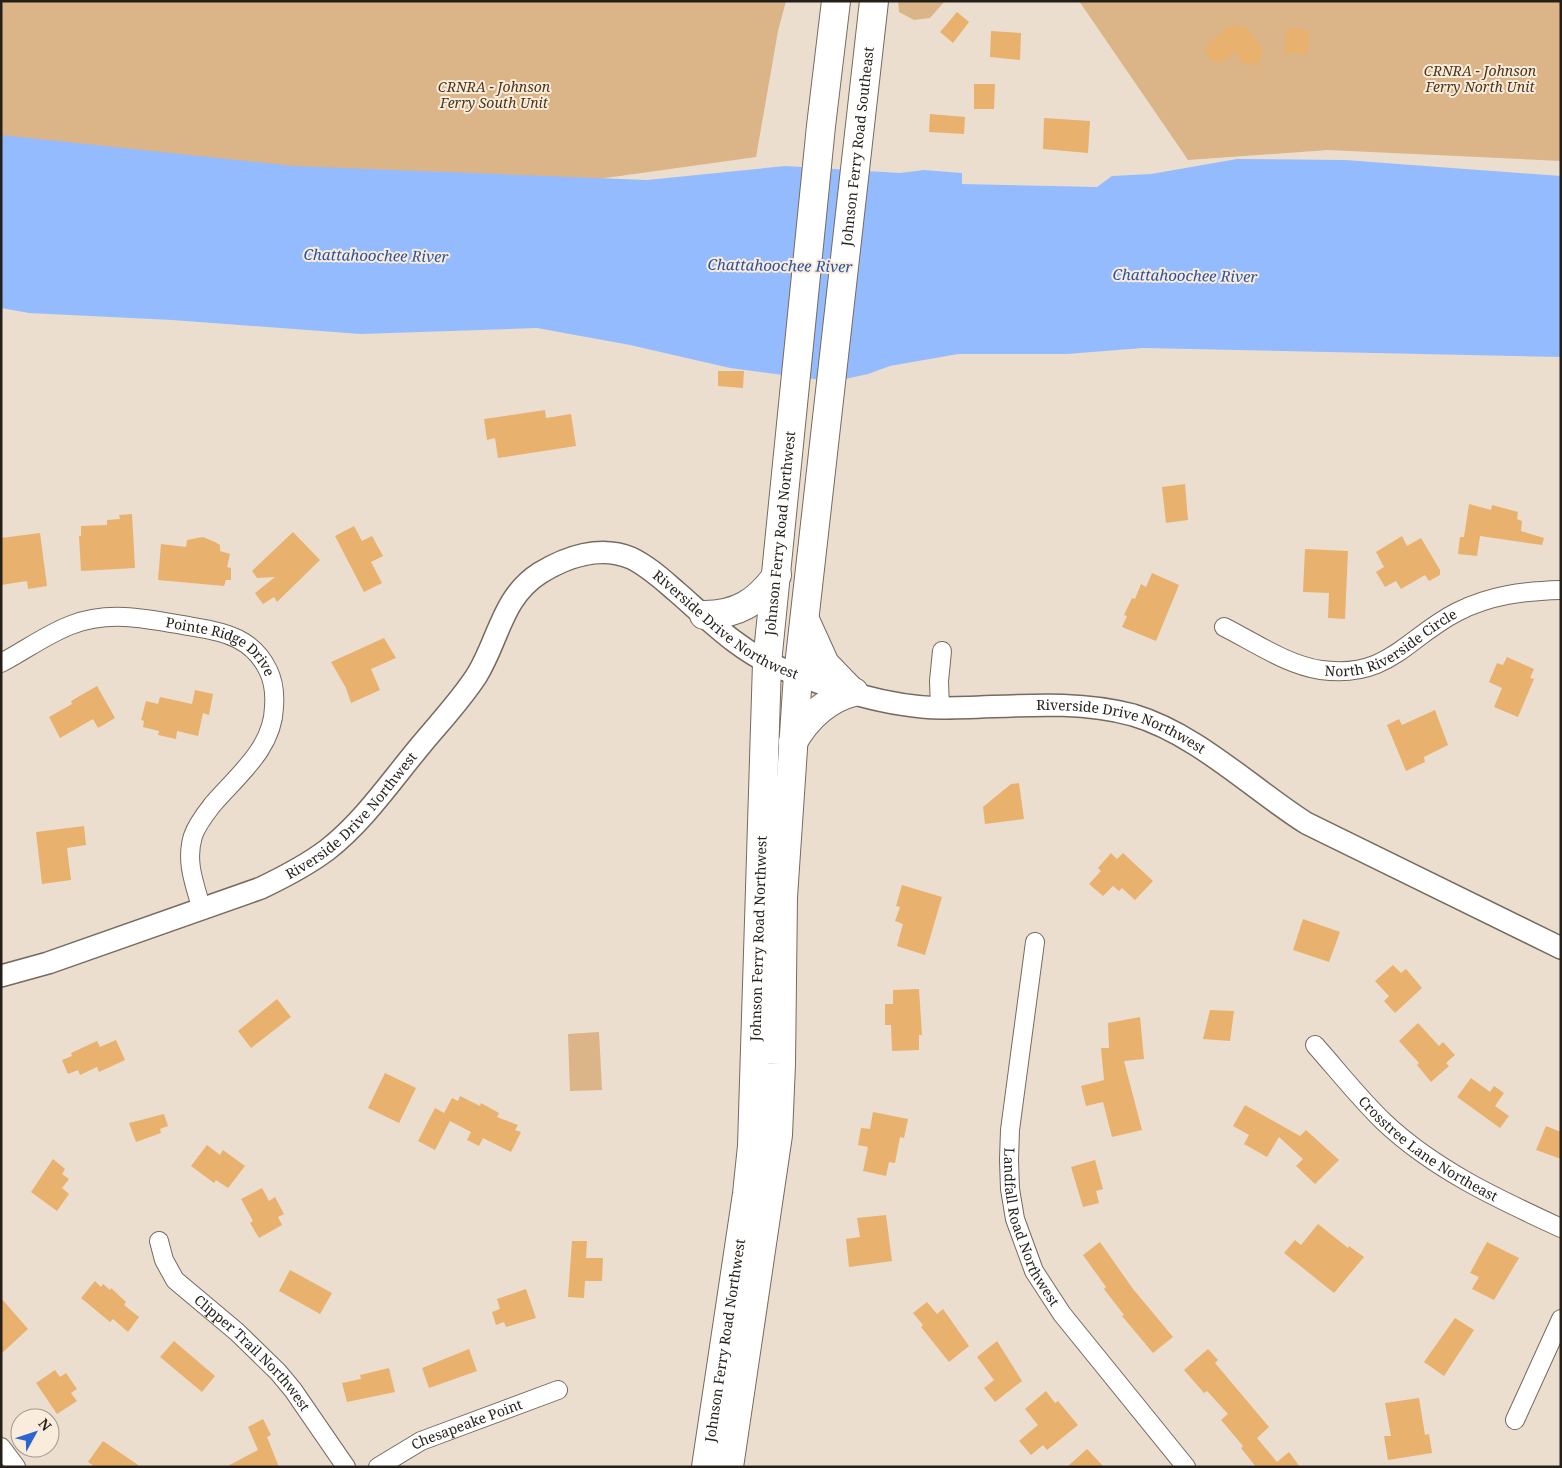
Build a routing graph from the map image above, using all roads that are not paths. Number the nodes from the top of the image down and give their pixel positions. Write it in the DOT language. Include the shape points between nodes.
graph roads {
  1 [pos="836,1"];
  2 [pos="874,1"];
  3 [pos="829,411"];
  4 [pos="777,575"];
  5 [pos="1561,590"];
  6 [pos="704,615"];
  7 [pos="804,618"];
  8 [pos="1224,627"];
  9 [pos="942,651"];
  10 [pos="767,663"];
  11 [pos="1,664"];
  12 [pos="798,675"];
  13 [pos="853,692"];
  14 [pos="940,708"];
  15 [pos="793,744"];
  16 [pos="202,910"];
  17 [pos="1035,942"];
  18 [pos="1561,948"];
  19 [pos="1,976"];
  20 [pos="1315,1045"];
  21 [pos="1561,1228"];
  22 [pos="159,1241"];
  23 [pos="1561,1319"];
  24 [pos="558,1390"];
  25 [pos="1515,1420"];
  26 [pos="1,1447"];
  27 [pos="16,1467"];
  28 [pos="346,1467"];
  29 [pos="378,1467"];
  30 [pos="706,1467"];
  31 [pos="729,1467"];
  32 [pos="1186,1467"];
  1 -- 4 [label="main road, Johnson Ferry Road Northwest"];
  2 -- 3 [label="main road, Johnson Ferry Road Southeast"];
  3 -- 7 [label="main road, Johnson Ferry Road Northwest"];
  4 -- 6 [label="main road" via="742,609"];
  4 -- 10 [label="main road, Johnson Ferry Road Northwest"];
  5 -- 8 [label="street, North Riverside Circle" via="1522,592 1489,599 1451,616 1384,662 1336,671 1304,665"];
  6 -- 10 [label="street, Riverside Drive Northwest" via="727,636"];
  6 -- 16 [label="street, Riverside Drive Northwest" via="632,558 594,553 558,562 527,583 510,601 491,648 468,688 359,820 327,849 291,873"];
  7 -- 12 [label="main road, Johnson Ferry Road Northwest"];
  7 -- 13 [label="main road" via="822,660"];
  9 -- 14 [label="street"];
  10 -- 12 [label="street, Riverside Drive Northwest"];
  10 -- 30 [label="main road, Johnson Ferry Road Northwest" via="752,1146"];
  11 -- 16 [label="street, Pointe Ridge Drive" via="70,625 100,617 128,616 219,630 248,644 263,659 272,677 275,694 274,723 265,745 204,815 193,834 189,866"];
  12 -- 13 [label="street, Riverside Drive Northwest"];
  12 -- 15 [label="main road, Johnson Ferry Road Northwest"];
  13 -- 14 [label="street, Riverside Drive Northwest" via="913,706"];
  13 -- 15 [label="main road" via="820,708"];
  14 -- 18 [label="street, Riverside Drive Northwest" via="1063,705 1140,718 1222,761 1270,800 1306,823"];
  15 -- 31 [label="main road, Johnson Ferry Road Northwest" via="783,897 778,1135"];
  16 -- 19 [label="street, Riverside Drive Northwest"];
  17 -- 32 [label="street, Landfall Road Northwest" via="1010,1130 1008,1160 1015,1219 1034,1271 1062,1314"];
  20 -- 21 [label="street, Crosstree Lane Northeast" via="1384,1122 1436,1163 1491,1196"];
  22 -- 28 [label="street, Clipper Trail Northwest" via="164,1260 175,1280 237,1332 278,1372"];
  23 -- 25 [label="street"];
  24 -- 29 [label="street, Chesapeake Point" via="422,1440"];
  26 -- 27 [label="street"];
}
